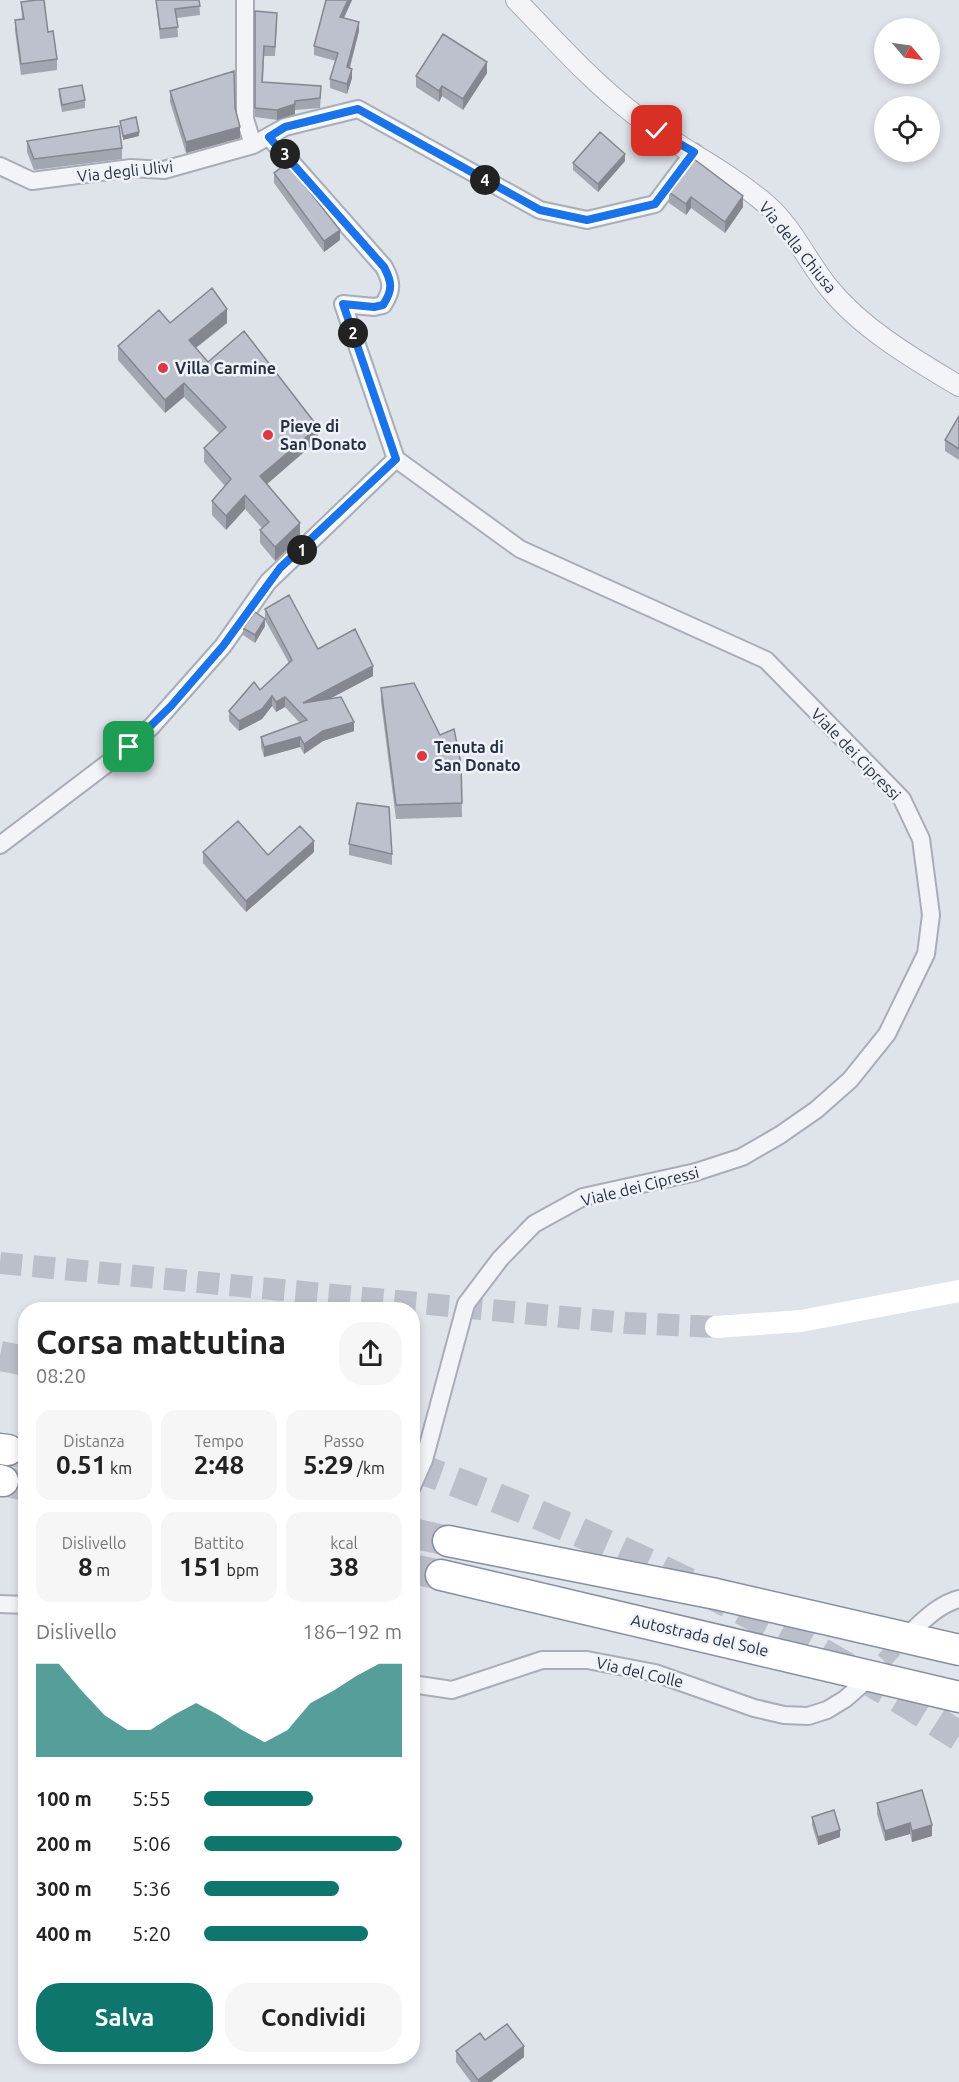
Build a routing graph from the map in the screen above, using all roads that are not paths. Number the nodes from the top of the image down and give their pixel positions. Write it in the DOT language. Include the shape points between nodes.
graph roads {
  1 [pos="245,0"];
  2 [pos="516,0"];
  3 [pos="269,137"];
  4 [pos="254,145"];
  5 [pos="694,152"];
  6 [pos="0,166"];
  7 [pos="959,386"];
  8 [pos="396,459"];
  9 [pos="0,845"];
  10 [pos="959,1291"];
  11 [pos="716,1327"];
  12 [pos="420,1469"];
  13 [pos="448,1540"];
  14 [pos="441,1575"];
  15 [pos="959,1599"];
  16 [pos="0,1604"];
  17 [pos="18,1605"];
  18 [pos="912,1631"];
  19 [pos="959,1650"];
  20 [pos="420,1685"];
  21 [pos="860,1686"];
  22 [pos="959,1697"];
  1 -- 4 [label="street" via="245,118"];
  2 -- 5 [label="street, Via della Chiusa" via="598,84 632,113"];
  3 -- 4 [label="street, Via degli Ulivi"];
  3 -- 5 [label="street, Via degli Ulivi" via="285,127 358,109 540,210 587,220 655,204"];
  3 -- 8 [label="street" via="390,278 392,286 383,305 343,304"];
  4 -- 6 [label="street, Via degli Ulivi" via="164,170 131,168 32,181"];
  5 -- 7 [label="street, Via della Chiusa" via="768,205 829,288 858,317"];
  8 -- 9 [label="street" via="268,582 223,646 152,726"];
  8 -- 12 [label="street, Viale dei Cipressi" via="520,549 766,660 902,799 921,839 932,915 926,954 887,1034 850,1080 816,1110 742,1156 696,1172 583,1197 534,1224 500,1259 466,1304"];
  10 -- 11 [label="main road" via="801,1321"];
  13 -- 19 [label="highway"];
  14 -- 22 [label="highway, Autostrada del Sole"];
  15 -- 18 [label="street" via="929,1615"];
  16 -- 17 [label="street"];
  20 -- 21 [label="street, Via del Colle" via="452,1690 542,1660 587,1660 655,1673 754,1708 808,1716 827,1710"];
}
